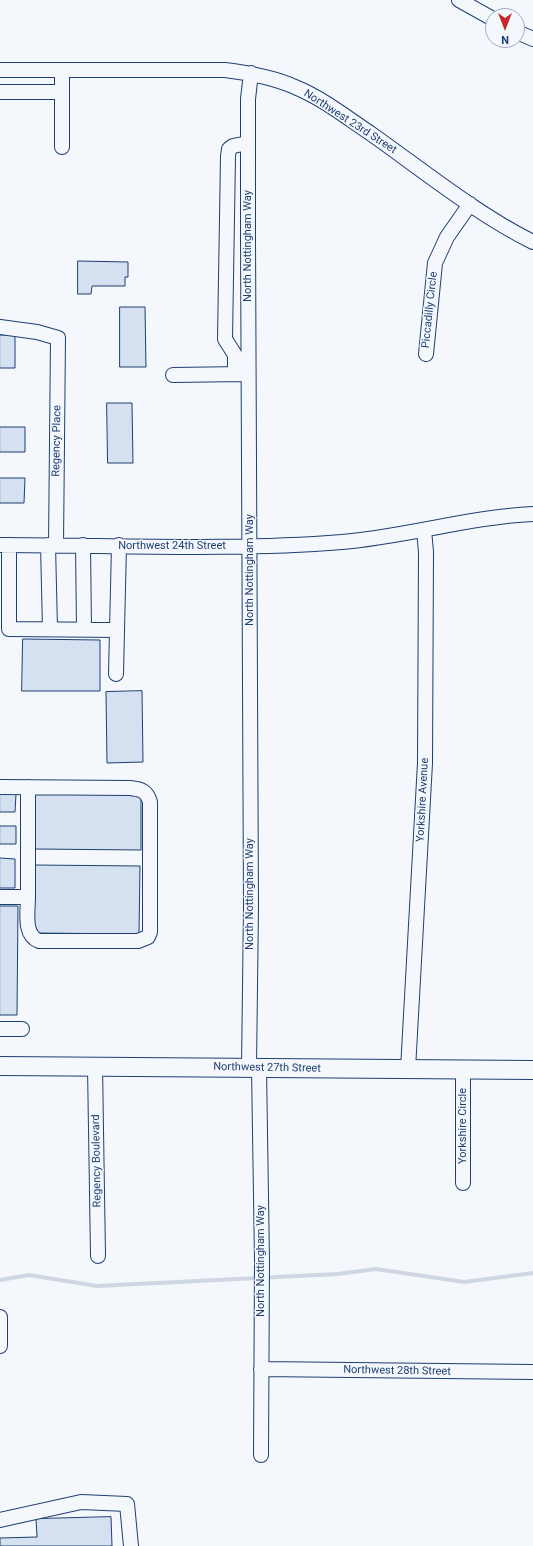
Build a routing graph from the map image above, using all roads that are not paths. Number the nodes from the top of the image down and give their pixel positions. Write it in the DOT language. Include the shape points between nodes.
graph roads {
  1 [pos="459,0"];
  2 [pos="485,15"];
  3 [pos="0,70"];
  4 [pos="62,70"];
  5 [pos="251,73"];
  6 [pos="0,92"];
  7 [pos="62,92"];
  8 [pos="248,143"];
  9 [pos="62,147"];
  10 [pos="470,204"];
  11 [pos="533,242"];
  12 [pos="226,262"];
  13 [pos="248,262"];
  14 [pos="0,327"];
  15 [pos="426,354"];
  16 [pos="242,374"];
  17 [pos="174,375"];
  18 [pos="533,514"];
  19 [pos="424,530"];
  20 [pos="5,545"];
  21 [pos="52,545"];
  22 [pos="84,545"];
  23 [pos="119,545"];
  24 [pos="250,545"];
  25 [pos="50,629"];
  26 [pos="84,629"];
  27 [pos="117,630"];
  28 [pos="116,674"];
  29 [pos="0,787"];
  30 [pos="28,787"];
  31 [pos="0,897"];
  32 [pos="28,897"];
  33 [pos="0,1029"];
  34 [pos="22,1029"];
  35 [pos="0,1066"];
  36 [pos="95,1066"];
  37 [pos="254,1068"];
  38 [pos="408,1069"];
  39 [pos="462,1070"];
  40 [pos="533,1070"];
  41 [pos="463,1183"];
  42 [pos="98,1256"];
  43 [pos="0,1317"];
  44 [pos="0,1346"];
  45 [pos="261,1369"];
  46 [pos="533,1372"];
  47 [pos="261,1455"];
  48 [pos="0,1520"];
  49 [pos="131,1546"];
  1 -- 2 [label="street"];
  3 -- 4 [label="street, Northwest 23rd Street"];
  4 -- 5 [label="street, Northwest 23rd Street" via="225,70"];
  4 -- 7 [label="street"];
  5 -- 8 [label="street, North Nottingham Way"];
  5 -- 10 [label="street, Northwest 23rd Street" via="278,80 313,96"];
  6 -- 7 [label="street"];
  7 -- 9 [label="street"];
  8 -- 12 [label="street" via="229,149"];
  8 -- 13 [label="street, North Nottingham Way"];
  10 -- 11 [label="street, Northwest 23rd Street"];
  10 -- 15 [label="street, Piccadilly Circle" via="447,237 435,263"];
  12 -- 13 [label="street"];
  12 -- 16 [label="street" via="225,339 235,355"];
  13 -- 16 [label="street, North Nottingham Way"];
  14 -- 21 [label="street, Regency Place" via="58,338"];
  16 -- 17 [label="street"];
  16 -- 24 [label="street, North Nottingham Way"];
  18 -- 19 [label="street, Northwest 24th Street" via="488,518"];
  19 -- 24 [label="street, Northwest 24th Street" via="343,542"];
  19 -- 38 [label="street, Yorkshire Avenue" via="427,687 425,763"];
  20 -- 21 [label="street, Northwest 24th Street"];
  20 -- 25 [label="street" via="9,629"];
  21 -- 22 [label="street, Northwest 24th Street"];
  21 -- 25 [label="street, Regency Place"];
  22 -- 23 [label="street, Northwest 24th Street"];
  22 -- 26 [label="street"];
  23 -- 24 [label="street, Northwest 24th Street"];
  23 -- 27 [label="street"];
  24 -- 37 [label="street, North Nottingham Way"];
  25 -- 26 [label="street"];
  26 -- 27 [label="street"];
  27 -- 28 [label="street"];
  29 -- 30 [label="street"];
  30 -- 32 [label="street"];
  30 -- 32 [label="street" via="135,788 149,796 148,937 138,942 33,939 28,931"];
  31 -- 32 [label="street"];
  33 -- 34 [label="street"];
  35 -- 36 [label="main road, Northwest 27th Street"];
  36 -- 37 [label="main road, Northwest 27th Street"];
  36 -- 42 [label="street, Regency Boulevard"];
  37 -- 38 [label="main road, Northwest 27th Street"];
  37 -- 45 [label="street, North Nottingham Way" via="262,1261"];
  38 -- 39 [label="main road, Northwest 27th Street"];
  39 -- 40 [label="main road, Northwest 27th Street"];
  39 -- 41 [label="street, Yorkshire Circle"];
  43 -- 44 [label="street"];
  45 -- 46 [label="street, Northwest 28th Street"];
  45 -- 47 [label="street, North Nottingham Way"];
  48 -- 49 [label="street" via="80,1502 127,1504"];
}
